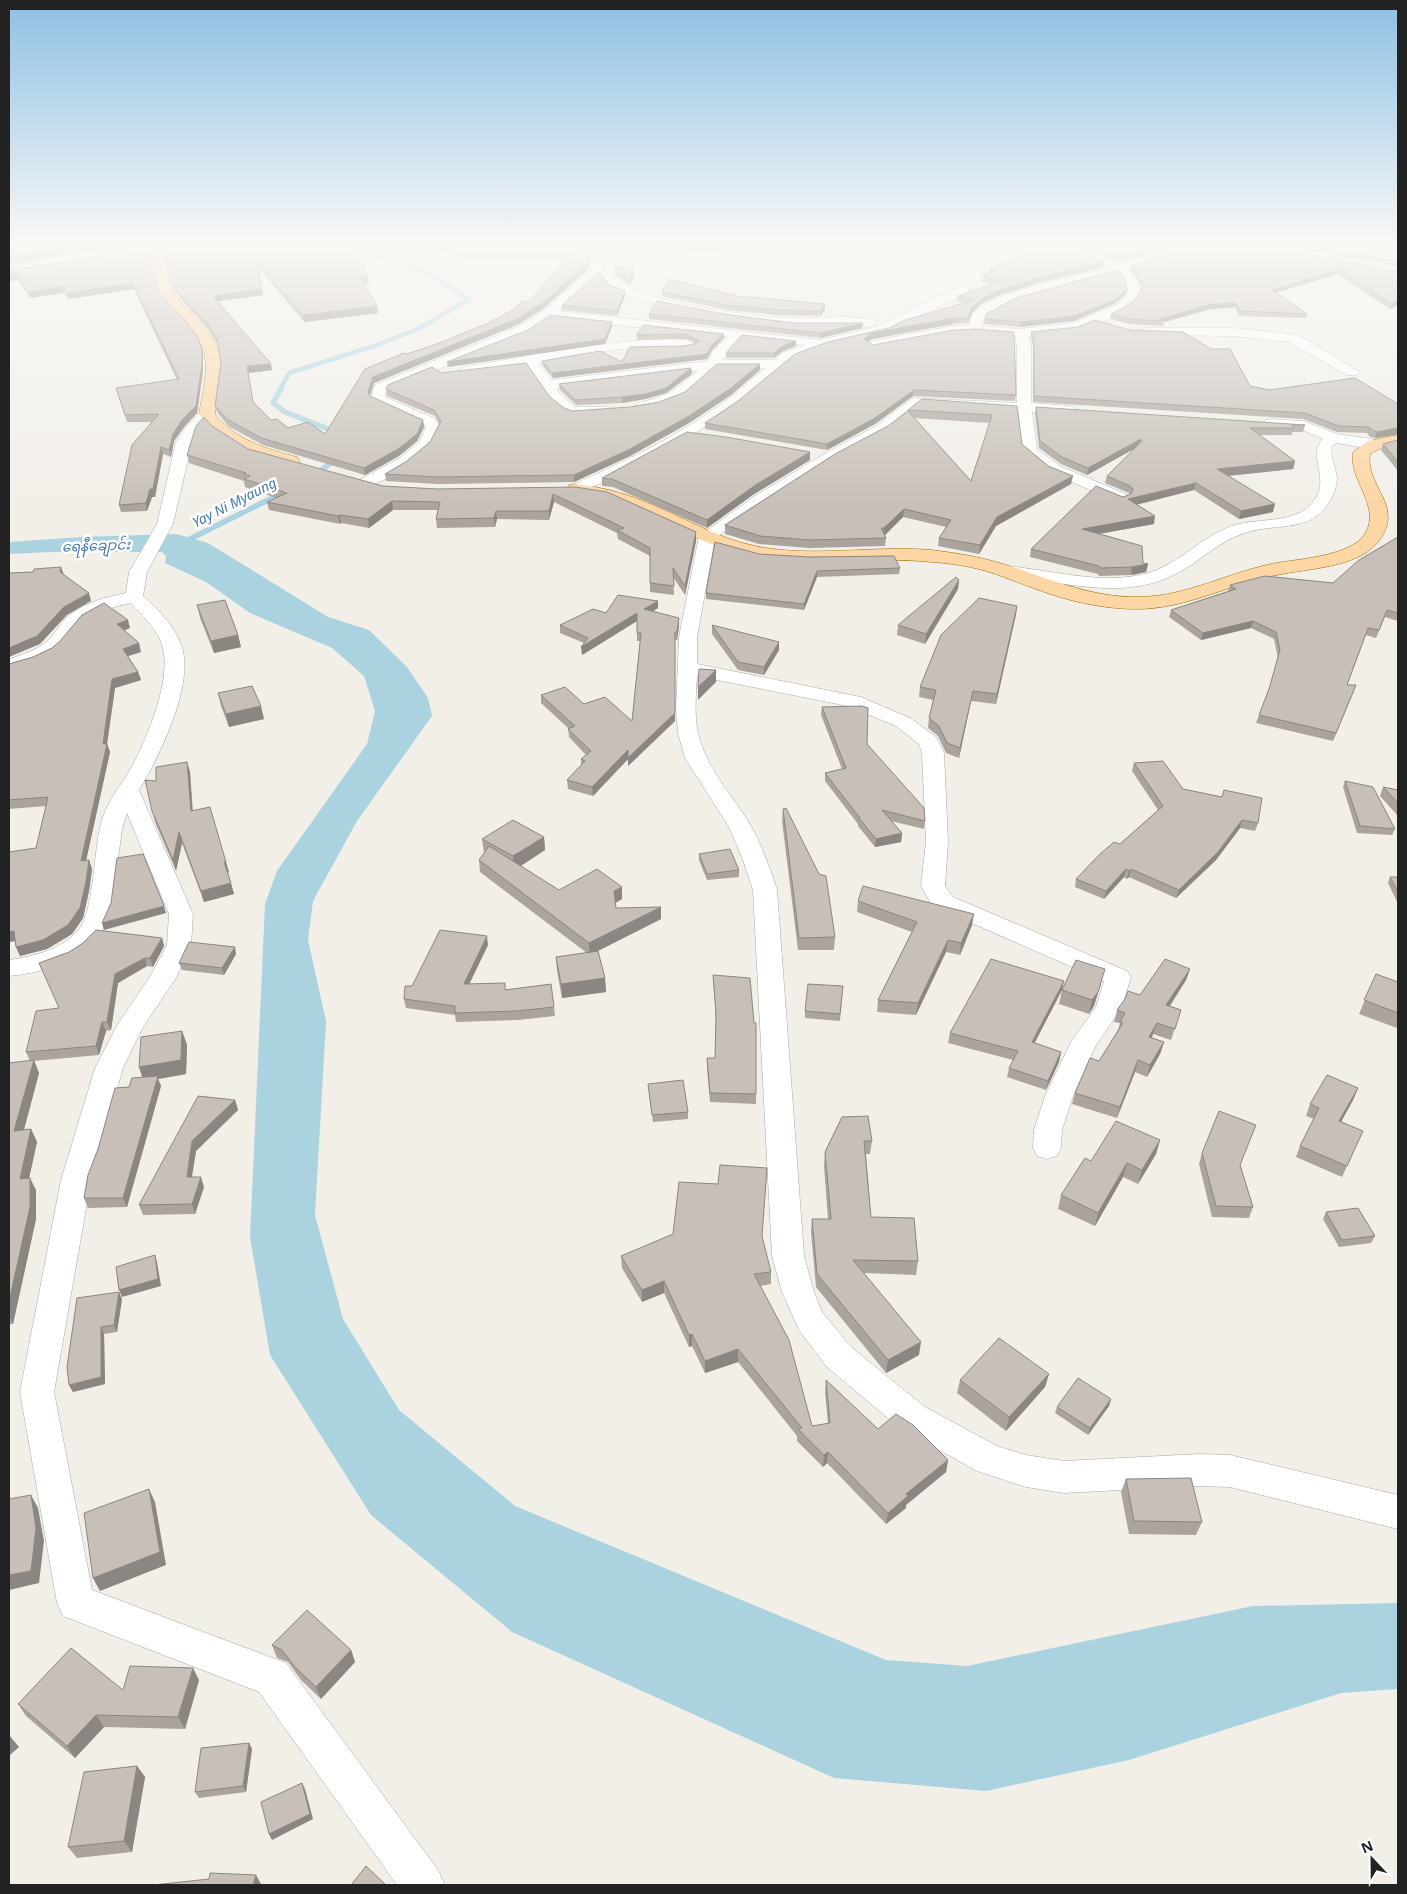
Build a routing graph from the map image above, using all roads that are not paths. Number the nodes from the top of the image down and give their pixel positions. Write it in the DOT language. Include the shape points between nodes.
graph roads {
  1 [pos="199,330"];
  2 [pos="520,330"];
  3 [pos="710,330"];
  4 [pos="877,330"];
  5 [pos="960,330"];
  6 [pos="991,330"];
  7 [pos="1045,330"];
  8 [pos="1138,331"];
  9 [pos="736,333"];
  10 [pos="1020,333"];
  11 [pos="824,343"];
  12 [pos="690,345"];
  13 [pos="530,362"];
  14 [pos="780,362"];
  15 [pos="713,364"];
  16 [pos="1352,372"];
  17 [pos="417,373"];
  18 [pos="548,385"];
  19 [pos="1025,407"];
  20 [pos="1080,411"];
  21 [pos="207,414"];
  22 [pos="1259,422"];
  23 [pos="687,432"];
  24 [pos="706,435"];
  25 [pos="1334,438"];
  26 [pos="1398,440"];
  27 [pos="1372,444"];
  28 [pos="809,454"];
  29 [pos="828,457"];
  30 [pos="302,464"];
  31 [pos="358,481"];
  32 [pos="393,488"];
  33 [pos="556,489"];
  34 [pos="576,489"];
  35 [pos="1122,498"];
  36 [pos="707,536"];
  37 [pos="1006,571"];
  38 [pos="134,597"];
  39 [pos="9,665"];
  40 [pos="687,668"];
  41 [pos="129,791"];
  42 [pos="9,968"];
  43 [pos="1047,1148"];
  44 [pos="1398,1512"];
  45 [pos="423,1885"];
  1 -- 21 [label="main road" via="212,354"];
  2 -- 17 [label="street"];
  3 -- 9 [label="street"];
  4 -- 11 [label="street"];
  5 -- 14 [label="street"];
  6 -- 10 [label="street"];
  7 -- 10 [label="street"];
  8 -- 16 [label="street" via="1233,332 1291,338"];
  9 -- 11 [label="street"];
  9 -- 15 [label="street"];
  10 -- 19 [label="street" via="1024,345"];
  11 -- 14 [label="street" via="789,355"];
  12 -- 13 [label="street" via="623,345"];
  13 -- 17 [label="street" via="436,374"];
  13 -- 18 [label="street"];
  14 -- 15 [label="street"];
  14 -- 23 [label="street" via="732,403"];
  15 -- 18 [label="street"];
  15 -- 18 [label="street" via="672,398 622,408 572,412 553,395"];
  17 -- 31 [label="street" via="380,388 378,399 429,421 433,427 425,444 405,461"];
  19 -- 20 [label="street"];
  19 -- 29 [label="street" via="918,401 881,429"];
  19 -- 35 [label="street" via="1028,445 1036,458"];
  21 -- 30 [label="main road" via="221,430 248,447"];
  21 -- 38 [label="street" via="184,442 162,532 138,572"];
  22 -- 25 [label="street" via="1303,425"];
  23 -- 24 [label="street"];
  23 -- 34 [label="street"];
  25 -- 27 [label="street"];
  25 -- 37 [label="street" via="1323,452 1329,476 1326,493 1311,513 1239,529 1168,572 1142,581 1115,583"];
  26 -- 27 [label="main road"];
  27 -- 37 [label="main road" via="1361,451 1359,457 1361,470 1378,503 1379,526 1373,537 1342,556 1226,582 1193,595 1144,603 1093,600"];
  28 -- 29 [label="street"];
  29 -- 36 [label="street"];
  31 -- 32 [label="main road"];
  33 -- 34 [label="main road"];
  34 -- 36 [label="main road" via="612,494"];
  36 -- 37 [label="main road" via="738,548 780,554 924,556 980,563"];
  36 -- 40 [label="street" via="688,637"];
  38 -- 39 [label="street" via="97,606 78,617 46,651"];
  38 -- 41 [label="street" via="157,620 169,639 175,665 171,690 150,753"];
  40 -- 43 [label="street" via="854,701 918,732 929,742 933,753 937,842 933,886 938,897 1118,976 1108,1009 1084,1042 1059,1096 1048,1130"];
  40 -- 44 [label="street" via="688,732 696,758 740,827 765,890 788,1256 810,1320 839,1357 913,1418 990,1460 1026,1471 1064,1477 1230,1471"];
  41 -- 42 [label="street" via="114,817 92,930 68,952 50,960"];
  41 -- 45 [label="street" via="181,914 179,945 163,978 131,1024 109,1068 76,1180 38,1392 76,1603 272,1677"];
}
